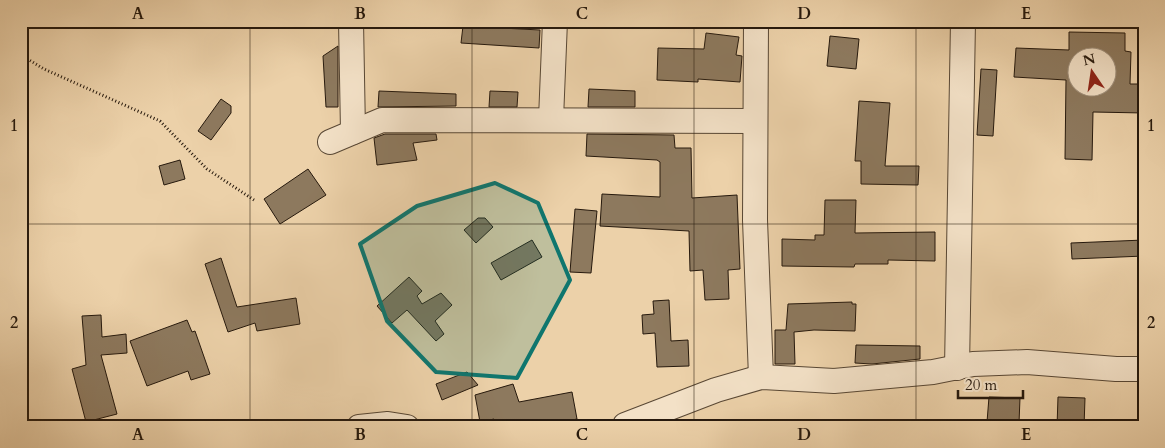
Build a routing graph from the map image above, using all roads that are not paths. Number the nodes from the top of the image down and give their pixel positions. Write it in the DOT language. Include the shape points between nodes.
graph roads {
  1 [pos="351,21"];
  2 [pos="555,21"];
  3 [pos="756,21"];
  4 [pos="963,21"];
  5 [pos="551,119"];
  6 [pos="755,121"];
  7 [pos="353,132"];
  8 [pos="330,142"];
  9 [pos="957,368"];
  10 [pos="1144,369"];
  11 [pos="761,377"];
  12 [pos="625,426"];
  13 [pos="359,427"];
  14 [pos="407,427"];
  1 -- 7 [label="street"];
  2 -- 5 [label="street"];
  3 -- 6 [label="street"];
  4 -- 9 [label="street"];
  5 -- 6 [label="street"];
  5 -- 7 [label="street" via="382,120"];
  6 -- 11 [label="street"];
  7 -- 8 [label="street"];
  9 -- 10 [label="street" via="973,364 1028,362"];
  9 -- 11 [label="street" via="834,382"];
  11 -- 12 [label="street" via="716,390"];
  13 -- 14 [label="street" via="388,424"];
}
